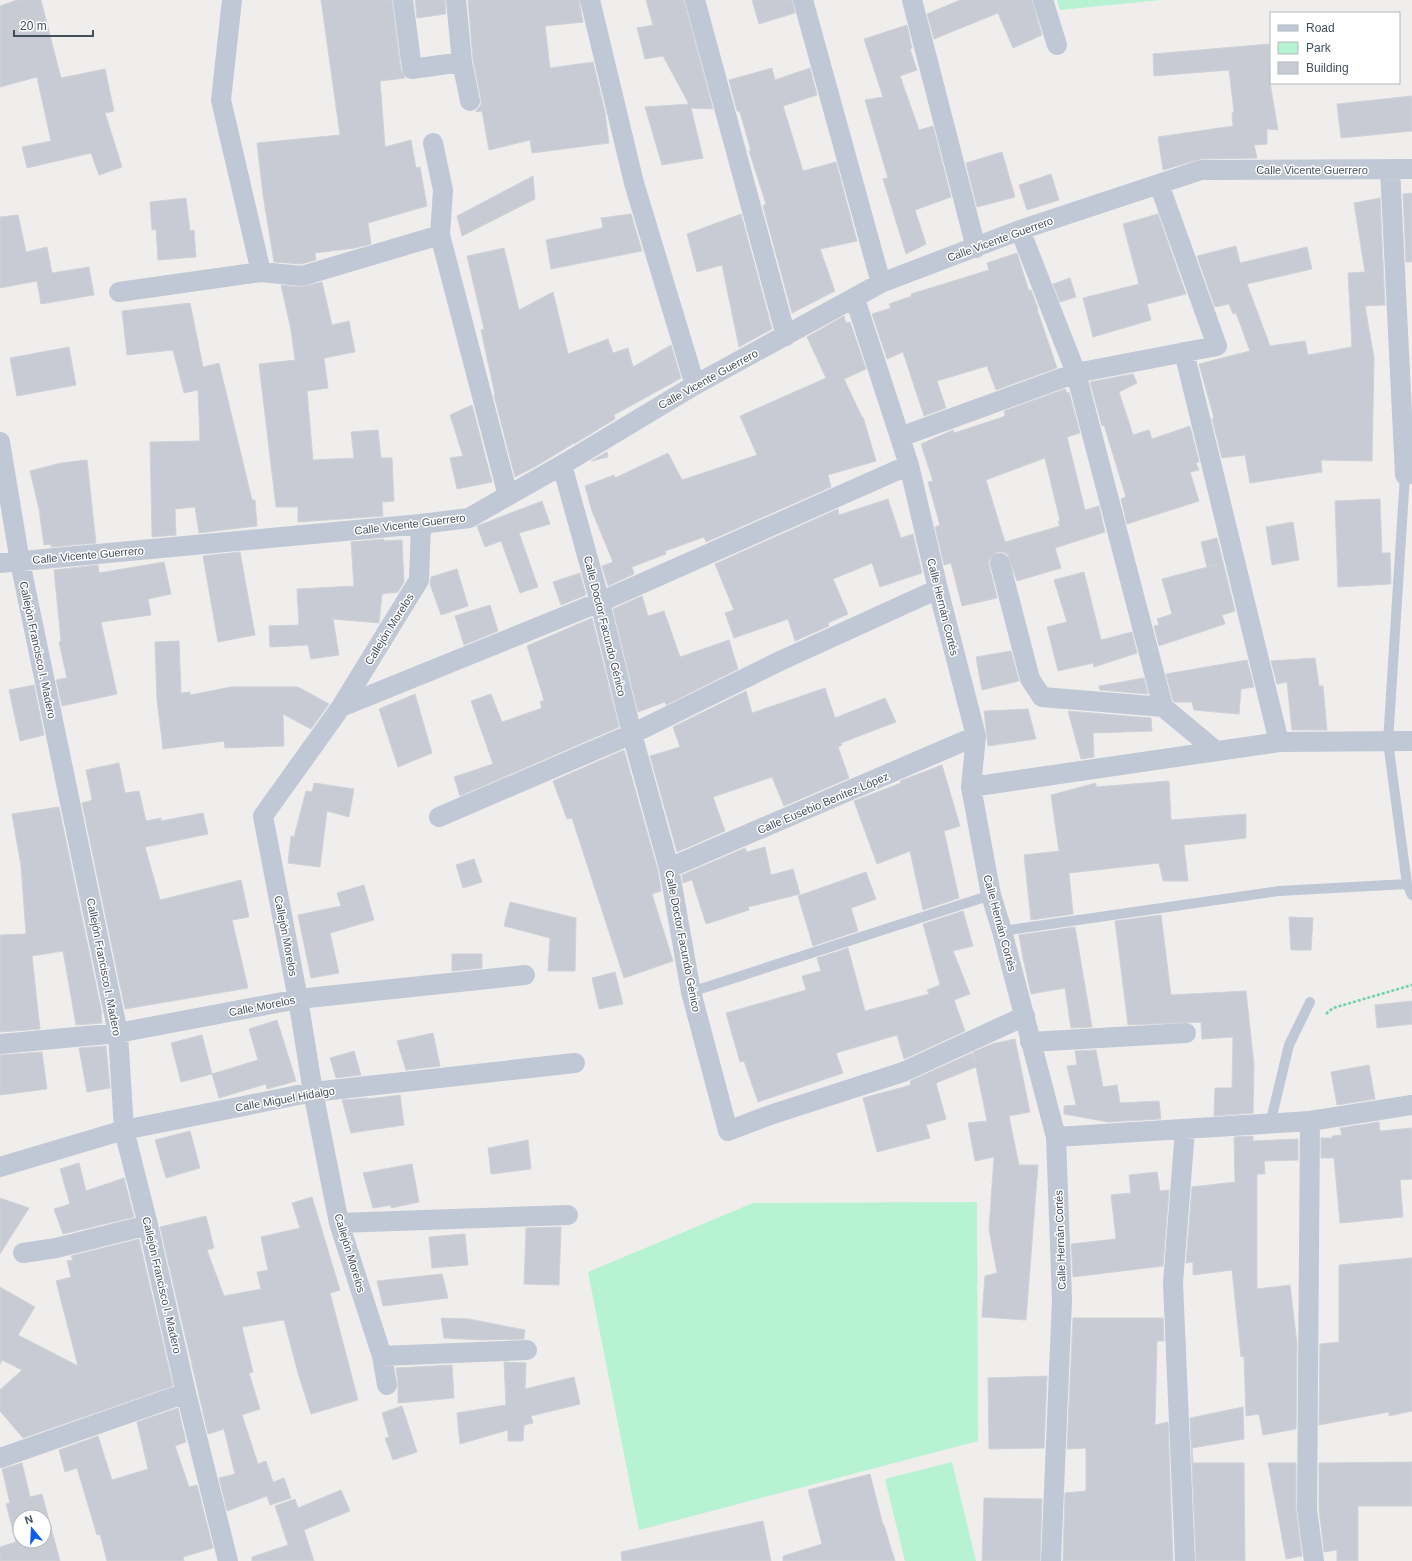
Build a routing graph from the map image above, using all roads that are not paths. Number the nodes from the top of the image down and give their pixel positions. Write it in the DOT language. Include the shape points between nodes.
graph roads {
  1 [pos="232,0"];
  2 [pos="403,0"];
  3 [pos="456,0"];
  4 [pos="590,0"];
  5 [pos="695,0"];
  6 [pos="803,0"];
  7 [pos="912,0"];
  8 [pos="1043,0"];
  9 [pos="1058,45"];
  10 [pos="462,62"];
  11 [pos="470,101"];
  12 [pos="433,143"];
  13 [pos="1390,169"];
  14 [pos="1412,169"];
  15 [pos="1159,184"];
  16 [pos="1020,230"];
  17 [pos="440,235"];
  18 [pos="976,248"];
  19 [pos="261,272"];
  20 [pos="881,283"];
  21 [pos="119,292"];
  22 [pos="1404,294"];
  23 [pos="855,298"];
  24 [pos="786,336"];
  25 [pos="1184,352"];
  26 [pos="1076,373"];
  27 [pos="695,385"];
  28 [pos="900,437"];
  29 [pos="0,442"];
  30 [pos="562,465"];
  31 [pos="909,465"];
  32 [pos="1409,475"];
  33 [pos="508,496"];
  34 [pos="421,524"];
  35 [pos="20,562"];
  36 [pos="0,563"];
  37 [pos="1000,563"];
  38 [pos="938,589"];
  39 [pos="600,602"];
  40 [pos="1163,706"];
  41 [pos="340,707"];
  42 [pos="632,734"];
  43 [pos="976,736"];
  44 [pos="1412,741"];
  45 [pos="1279,742"];
  46 [pos="1388,742"];
  47 [pos="1216,751"];
  48 [pos="971,787"];
  49 [pos="439,816"];
  50 [pos="669,868"];
  51 [pos="1407,884"];
  52 [pos="991,895"];
  53 [pos="1412,895"];
  54 [pos="1002,931"];
  55 [pos="525,975"];
  56 [pos="691,992"];
  57 [pos="298,999"];
  58 [pos="1310,1002"];
  59 [pos="1025,1016"];
  60 [pos="118,1033"];
  61 [pos="1186,1033"];
  62 [pos="1030,1042"];
  63 [pos="0,1044"];
  64 [pos="575,1063"];
  65 [pos="313,1092"];
  66 [pos="1412,1105"];
  67 [pos="1310,1121"];
  68 [pos="1270,1124"];
  69 [pos="124,1130"];
  70 [pos="1185,1130"];
  71 [pos="1056,1137"];
  72 [pos="0,1167"];
  73 [pos="568,1215"];
  74 [pos="339,1223"];
  75 [pos="148,1224"];
  76 [pos="22,1252"];
  77 [pos="527,1350"];
  78 [pos="382,1356"];
  79 [pos="387,1385"];
  80 [pos="186,1393"];
  81 [pos="0,1458"];
  82 [pos="228,1561"];
  83 [pos="1051,1561"];
  84 [pos="1185,1561"];
  85 [pos="1314,1561"];
  1 -- 19 [label="street" via="221,100"];
  2 -- 10 [label="street" via="412,69"];
  3 -- 10 [label="street"];
  4 -- 27 [label="street" via="634,183"];
  5 -- 24 [label="street"];
  6 -- 20 [label="street"];
  7 -- 18 [label="street"];
  8 -- 9 [label="street"];
  10 -- 11 [label="street"];
  12 -- 17 [label="street" via="443,190"];
  13 -- 14 [label="street, Calle Vicente Guerrero"];
  13 -- 15 [label="street, Calle Vicente Guerrero" via="1201,170"];
  13 -- 22 [label="street"];
  15 -- 16 [label="street, Calle Vicente Guerrero"];
  15 -- 25 [label="street" via="1218,346"];
  16 -- 18 [label="street, Calle Vicente Guerrero"];
  16 -- 26 [label="street"];
  17 -- 19 [label="street" via="302,276"];
  17 -- 33 [label="street"];
  18 -- 20 [label="street, Calle Vicente Guerrero"];
  19 -- 21 [label="street"];
  20 -- 23 [label="street, Calle Vicente Guerrero"];
  22 -- 32 [label="street"];
  23 -- 24 [label="street, Calle Vicente Guerrero"];
  23 -- 28 [label="street, Calle Hernán Cortés"];
  24 -- 27 [label="street, Calle Vicente Guerrero"];
  25 -- 26 [label="street"];
  25 -- 45 [label="street"];
  26 -- 28 [label="street"];
  26 -- 40 [label="street"];
  27 -- 30 [label="street, Calle Vicente Guerrero"];
  28 -- 31 [label="street, Calle Hernán Cortés"];
  29 -- 35 [label="street, Callejón Francisco I. Madero"];
  30 -- 33 [label="street, Calle Vicente Guerrero"];
  30 -- 39 [label="street, Calle Doctor Facundo Génico"];
  31 -- 38 [label="street, Calle Hernán Cortés"];
  31 -- 39 [label="street"];
  32 -- 46 [label="lane"];
  33 -- 34 [label="street, Calle Vicente Guerrero" via="469,518"];
  34 -- 35 [label="street, Calle Vicente Guerrero"];
  34 -- 41 [label="street, Callejón Morelos" via="419,580"];
  35 -- 36 [label="street, Calle Vicente Guerrero"];
  35 -- 60 [label="street, Callejón Francisco I. Madero"];
  37 -- 40 [label="street" via="1030,679 1042,696"];
  38 -- 42 [label="street" via="780,661"];
  38 -- 43 [label="street, Calle Hernán Cortés"];
  39 -- 41 [label="street"];
  39 -- 42 [label="street, Calle Doctor Facundo Génico"];
  40 -- 47 [label="street"];
  41 -- 57 [label="street, Callejón Morelos" via="263,816"];
  42 -- 49 [label="street"];
  42 -- 50 [label="street, Calle Doctor Facundo Génico"];
  43 -- 48 [label="street, Calle Hernán Cortés"];
  43 -- 50 [label="street, Calle Eusebio Benítez López"];
  44 -- 46 [label="street"];
  45 -- 46 [label="street"];
  45 -- 47 [label="street"];
  46 -- 51 [label="lane"];
  47 -- 48 [label="street"];
  48 -- 52 [label="street, Calle Hernán Cortés"];
  50 -- 56 [label="street, Calle Doctor Facundo Génico"];
  51 -- 53 [label="lane"];
  51 -- 54 [label="lane" via="1279,891"];
  52 -- 54 [label="street, Calle Hernán Cortés"];
  52 -- 56 [label="lane"];
  54 -- 59 [label="street, Calle Hernán Cortés"];
  55 -- 57 [label="street, Calle Morelos"];
  56 -- 59 [label="street, Calle Doctor Facundo Génico" via="728,1131 904,1072"];
  57 -- 60 [label="street, Calle Morelos"];
  57 -- 65 [label="street, Callejón Morelos"];
  58 -- 68 [label="lane" via="1288,1045"];
  59 -- 62 [label="street, Calle Hernán Cortés"];
  60 -- 63 [label="street, Calle Morelos"];
  60 -- 69 [label="street, Callejón Francisco I. Madero"];
  61 -- 62 [label="street"];
  62 -- 71 [label="street, Calle Hernán Cortés"];
  64 -- 65 [label="street, Calle Miguel Hidalgo"];
  65 -- 69 [label="street, Calle Miguel Hidalgo"];
  65 -- 74 [label="street, Callejón Morelos"];
  66 -- 67 [label="street"];
  67 -- 68 [label="street"];
  67 -- 85 [label="street" via="1307,1510"];
  68 -- 70 [label="street"];
  69 -- 72 [label="street, Calle Miguel Hidalgo"];
  69 -- 75 [label="street, Callejón Francisco I. Madero"];
  70 -- 71 [label="street"];
  70 -- 84 [label="street" via="1173,1283"];
  71 -- 83 [label="street, Calle Hernán Cortés" via="1062,1300"];
  73 -- 74 [label="street"];
  74 -- 78 [label="street, Callejón Morelos"];
  75 -- 76 [label="street" via="56,1248"];
  75 -- 80 [label="street, Callejón Francisco I. Madero"];
  77 -- 78 [label="street"];
  78 -- 79 [label="street, Callejón Morelos"];
  80 -- 81 [label="street"];
  80 -- 82 [label="street, Callejón Francisco I. Madero"];
}
